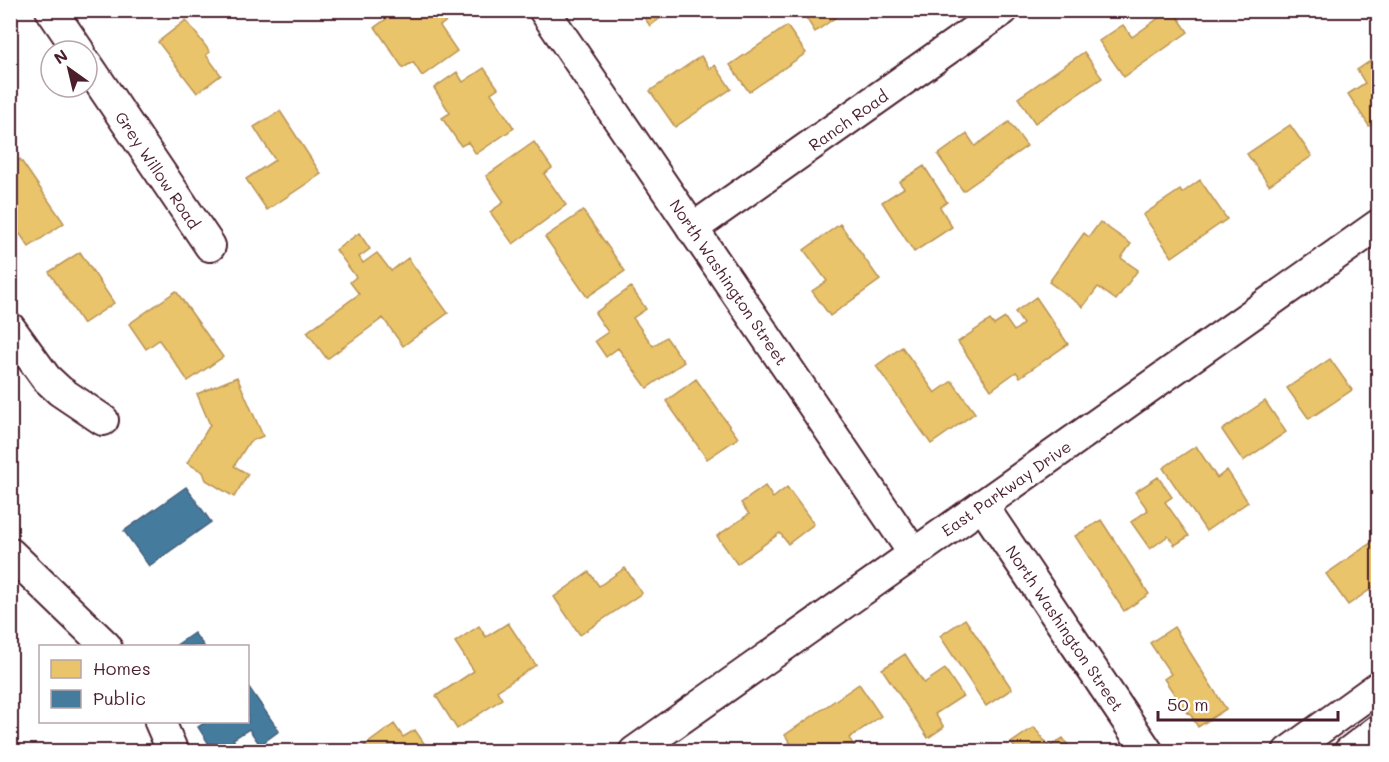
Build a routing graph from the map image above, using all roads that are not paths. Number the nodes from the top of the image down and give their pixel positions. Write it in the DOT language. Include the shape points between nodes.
graph roads {
  1 [pos="51,10"];
  2 [pos="544,10"];
  3 [pos="1003,10"];
  4 [pos="71,39"];
  5 [pos="99,82"];
  6 [pos="1378,225"];
  7 [pos="693,229"];
  8 [pos="210,246"];
  9 [pos="10,328"];
  10 [pos="104,420"];
  11 [pos="982,505"];
  12 [pos="10,553"];
  13 [pos="914,554"];
  14 [pos="105,645"];
  15 [pos="1378,687"];
  16 [pos="160,723"];
  17 [pos="1378,730"];
  18 [pos="173,752"];
  19 [pos="634,752"];
  20 [pos="1149,752"];
  21 [pos="1288,752"];
  22 [pos="1349,752"];
  1 -- 4 [label="street"];
  2 -- 7 [label="street, North Washington Street"];
  3 -- 7 [label="street, Ranch Road"];
  5 -- 8 [label="street, Grey Willow Road"];
  6 -- 11 [label="street, East Parkway Drive"];
  7 -- 13 [label="street, North Washington Street"];
  9 -- 10 [label="street" via="46,378"];
  11 -- 13 [label="street, East Parkway Drive"];
  11 -- 20 [label="street, North Washington Street"];
  12 -- 14 [label="street"];
  13 -- 19 [label="street, East Parkway Drive"];
  15 -- 21 [label="street"];
  16 -- 18 [label="street"];
  17 -- 22 [label="street"];
}
